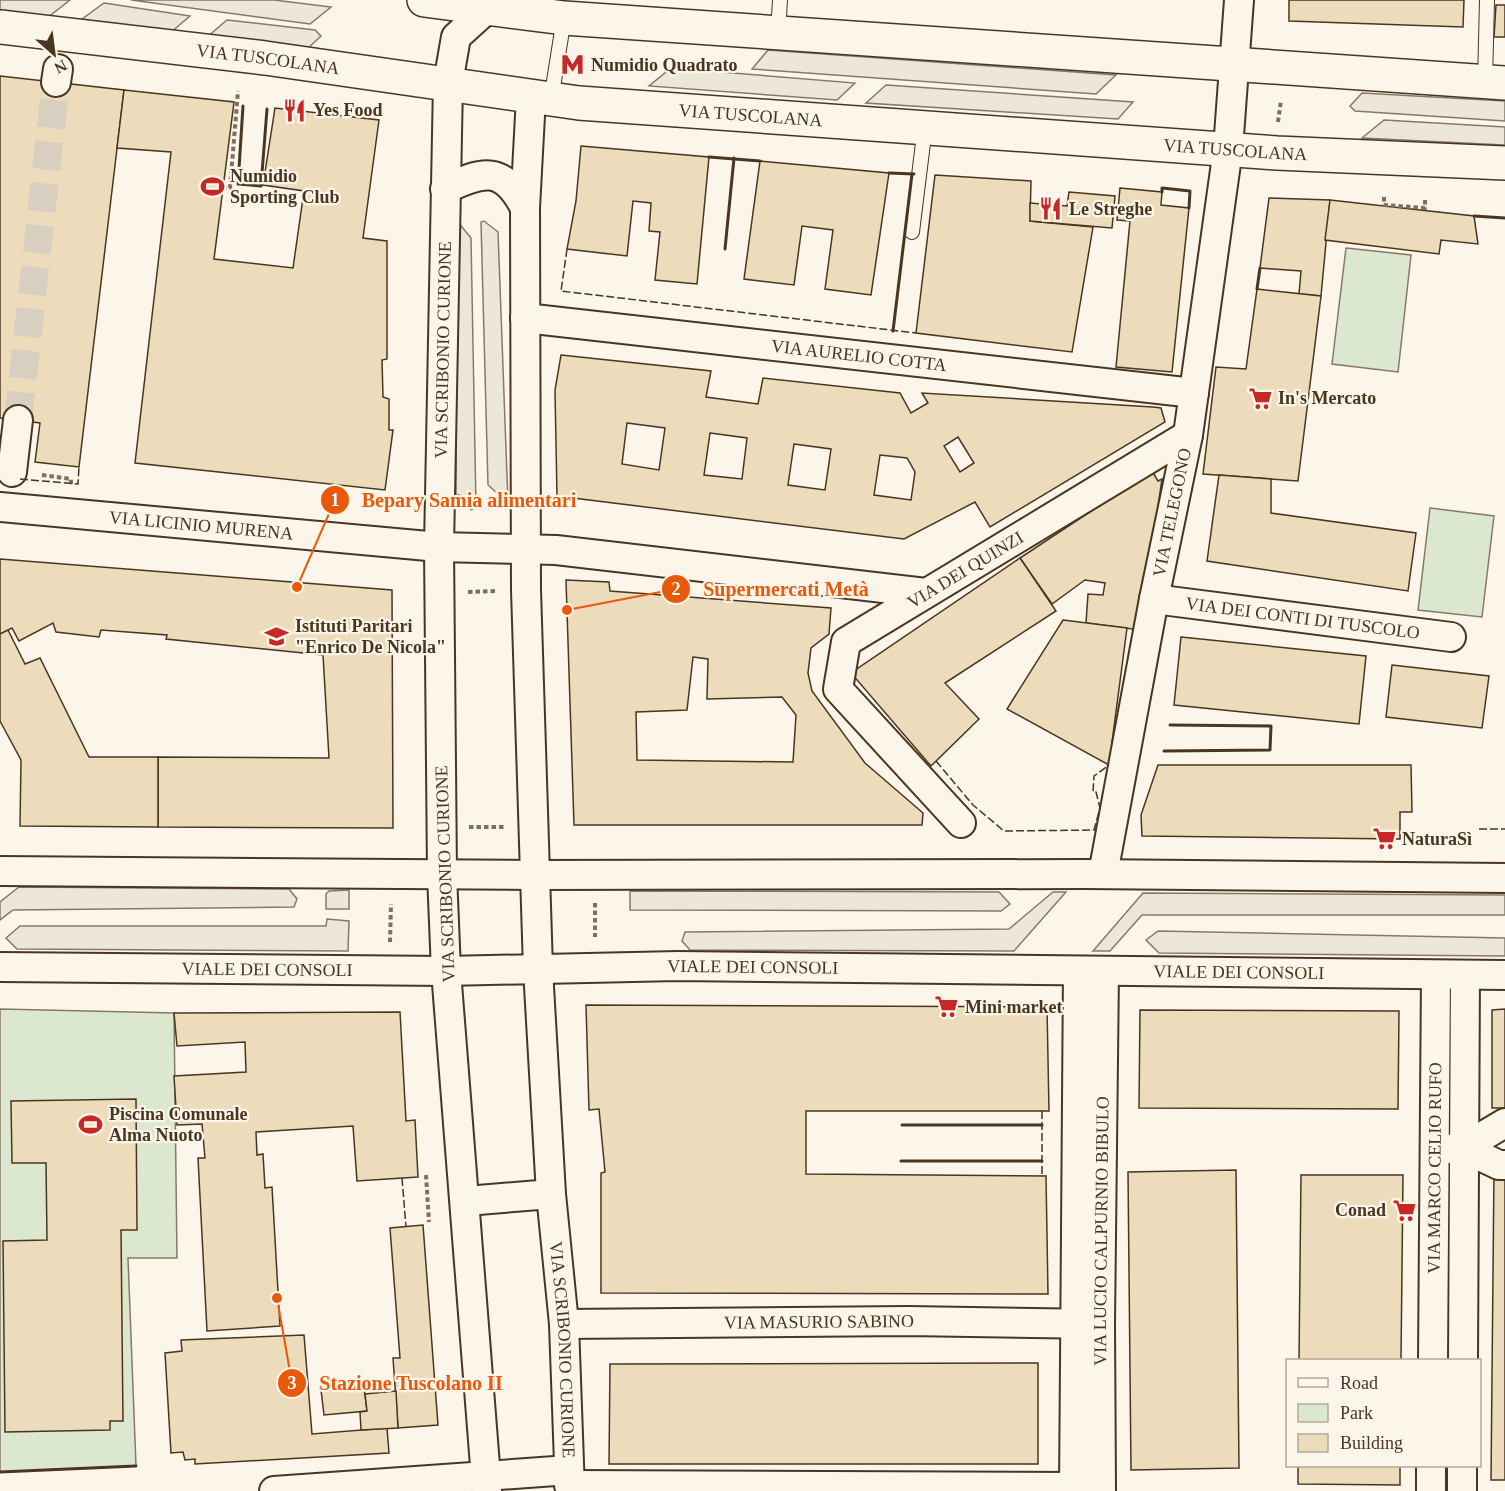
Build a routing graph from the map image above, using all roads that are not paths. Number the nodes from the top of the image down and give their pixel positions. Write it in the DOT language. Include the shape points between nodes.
graph roads {
  1 [pos="780,0"];
  2 [pos="1239,0"];
  3 [pos="1487,0"];
  4 [pos="442,1"];
  5 [pos="488,8"];
  6 [pos="564,9"];
  7 [pos="0,27"];
  8 [pos="778,33"];
  9 [pos="1236,65"];
  10 [pos="448,83"];
  11 [pos="1495,83"];
  12 [pos="541,98"];
  13 [pos="925,127"];
  14 [pos="1228,149"];
  15 [pos="1505,163"];
  16 [pos="445,189"];
  17 [pos="525,208"];
  18 [pos="912,232"];
  19 [pos="525,318"];
  20 [pos="1194,393"];
  21 [pos="18,420"];
  22 [pos="1188,435"];
  23 [pos="12,472"];
  24 [pos="0,507"];
  25 [pos="439,547"];
  26 [pos="525,548"];
  27 [pos="926,593"];
  28 [pos="1154,599"];
  29 [pos="1451,637"];
  30 [pos="961,823"];
  31 [pos="0,871"];
  32 [pos="442,874"];
  33 [pos="1103,874"];
  34 [pos="536,875"];
  35 [pos="1505,878"];
  36 [pos="0,967"];
  37 [pos="538,969"];
  38 [pos="446,971"];
  39 [pos="1091,971"];
  40 [pos="1436,975"];
  41 [pos="1465,975"];
  42 [pos="1505,975"];
  43 [pos="1505,1123"];
  44 [pos="1450,1148"];
  45 [pos="1505,1165"];
  46 [pos="551,1194"];
  47 [pos="466,1202"];
  48 [pos="564,1324"];
  49 [pos="1088,1324"];
  50 [pos="1433,1359"];
  51 [pos="1462,1359"];
  52 [pos="1431,1467"];
  53 [pos="1462,1467"];
  54 [pos="569,1482"];
  55 [pos="486,1484"];
  56 [pos="1083,1490"];
  57 [pos="274,1491"];
  58 [pos="1431,1491"];
  59 [pos="1462,1491"];
  1 -- 8 [label="lane"];
  2 -- 9 [label="street, VIA TELEGONO"];
  3 -- 11 [label="lane"];
  4 -- 5 [label="main road"];
  5 -- 6 [label="main road"];
  5 -- 10 [label="street, VIA SCRIBONIO CURIONE" via="456,37"];
  6 -- 8 [label="main road"];
  6 -- 12 [label="lane"];
  7 -- 10 [label="main road, VIA TUSCOLANA"];
  8 -- 9 [label="main road"];
  9 -- 11 [label="main road"];
  9 -- 14 [label="street, VIA TELEGONO"];
  10 -- 12 [label="main road, VIA TUSCOLANA"];
  10 -- 16 [label="street, VIA SCRIBONIO CURIONE"];
  12 -- 13 [label="main road, VIA TUSCOLANA"];
  12 -- 17 [label="street, VIA SCRIBONIO CURIONE"];
  13 -- 14 [label="main road, VIA TUSCOLANA"];
  13 -- 18 [label="lane"];
  14 -- 15 [label="main road, VIA TUSCOLANA"];
  14 -- 20 [label="street, VIA TELEGONO"];
  16 -- 17 [label="street" via="478,175 497,176 510,185"];
  16 -- 25 [label="street, VIA SCRIBONIO CURIONE"];
  17 -- 19 [label="street, VIA SCRIBONIO CURIONE"];
  19 -- 20 [label="street, VIA AURELIO COTTA"];
  19 -- 26 [label="street, VIA SCRIBONIO CURIONE"];
  20 -- 22 [label="street, VIA TELEGONO"];
  21 -- 23 [label="street"];
  22 -- 27 [label="street, VIA DEI QUINZI"];
  22 -- 28 [label="street, VIA TELEGONO"];
  24 -- 25 [label="street, VIA LICINIO MURENA"];
  25 -- 26 [label="street"];
  25 -- 32 [label="street, VIA SCRIBONIO CURIONE"];
  26 -- 27 [label="street"];
  26 -- 34 [label="street, VIA SCRIBONIO CURIONE"];
  27 -- 30 [label="street, VIA DEI QUINZI" via="846,642 837,689"];
  28 -- 29 [label="street, VIA DEI CONTI DI TUSCOLO"];
  28 -- 33 [label="street, VIA TELEGONO"];
  31 -- 32 [label="street"];
  32 -- 34 [label="street"];
  32 -- 38 [label="street, VIA SCRIBONIO CURIONE"];
  33 -- 34 [label="street"];
  33 -- 35 [label="street"];
  34 -- 37 [label="street, VIA SCRIBONIO CURIONE"];
  36 -- 38 [label="street, VIALE DEI CONSOLI"];
  37 -- 38 [label="street, VIALE DEI CONSOLI"];
  37 -- 39 [label="street, VIALE DEI CONSOLI" via="678,966"];
  37 -- 46 [label="street, VIA SCRIBONIO CURIONE"];
  38 -- 47 [label="street, VIA SCRIBONIO CURIONE"];
  39 -- 40 [label="street, VIALE DEI CONSOLI"];
  39 -- 49 [label="street, VIA LUCIO CALPURNIO BIBULO"];
  40 -- 41 [label="street, VIALE DEI CONSOLI"];
  40 -- 44 [label="street, VIA MARCO CELIO RUFO"];
  41 -- 42 [label="street, VIALE DEI CONSOLI"];
  41 -- 44 [label="street, VIA MARCO CELIO RUFO"];
  43 -- 44 [label="street"];
  44 -- 45 [label="street"];
  44 -- 50 [label="street, VIA MARCO CELIO RUFO"];
  44 -- 51 [label="street, VIA MARCO CELIO RUFO"];
  46 -- 47 [label="street"];
  46 -- 48 [label="street, VIA SCRIBONIO CURIONE"];
  47 -- 55 [label="street, VIA SCRIBONIO CURIONE"];
  48 -- 49 [label="street, VIA MASURIO SABINO"];
  48 -- 54 [label="street, VIA SCRIBONIO CURIONE"];
  49 -- 56 [label="street, VIA LUCIO CALPURNIO BIBULO"];
  52 -- 58 [label="street"];
  53 -- 59 [label="street"];
  54 -- 55 [label="street, VIA SCRIBONIO CURIONE"];
  54 -- 56 [label="street"];
  55 -- 57 [label="street"];
}
